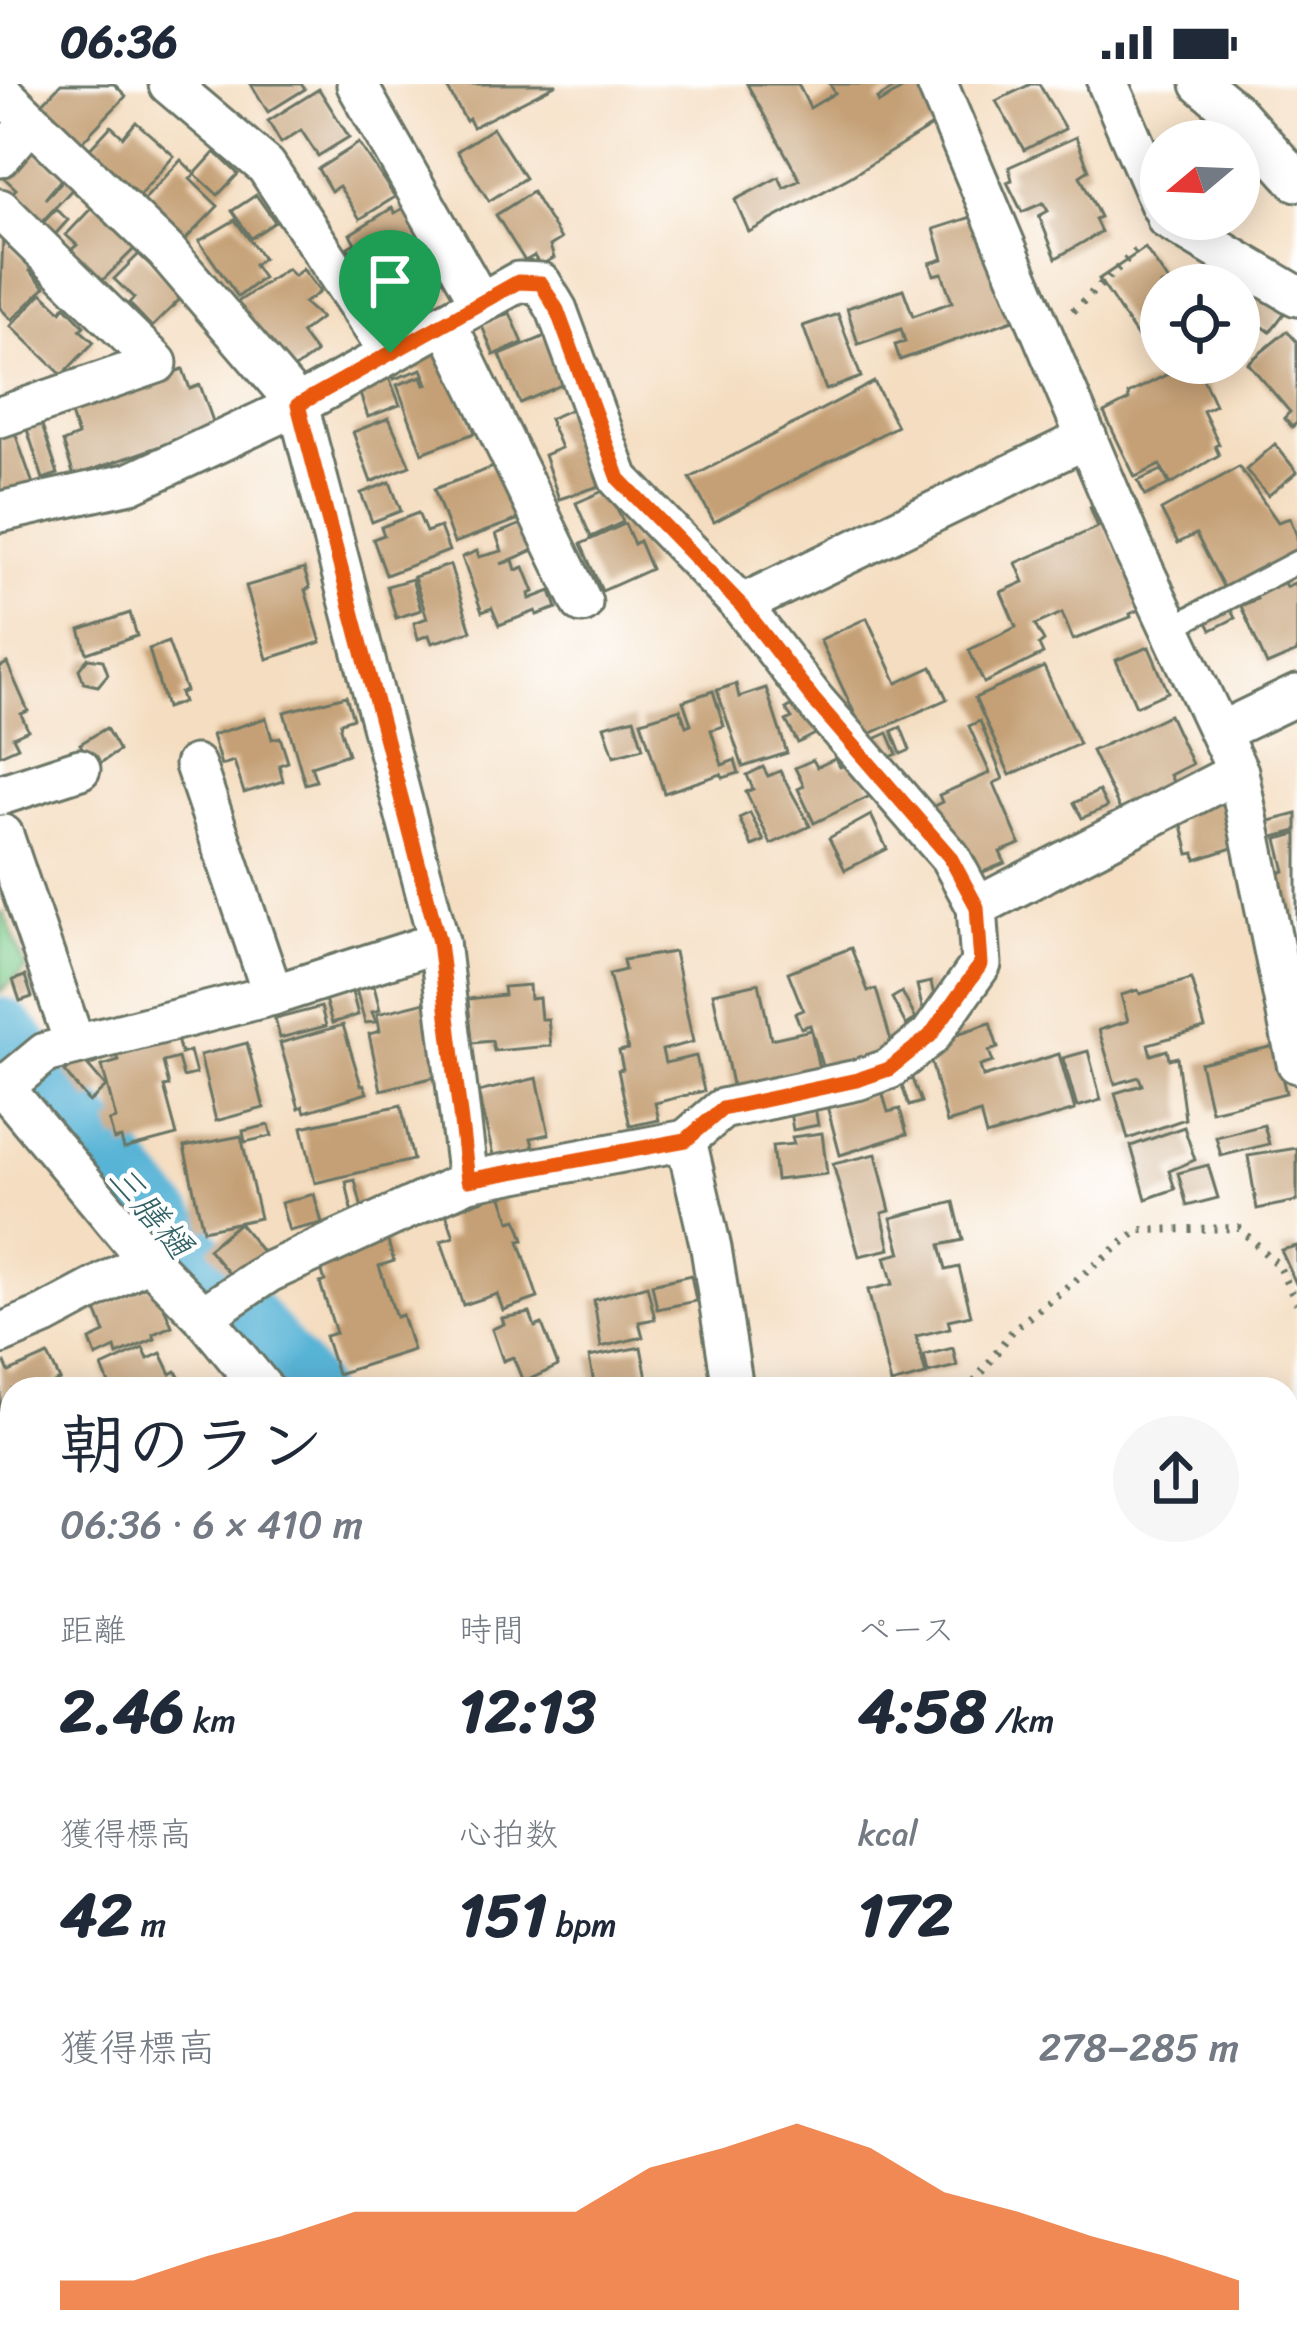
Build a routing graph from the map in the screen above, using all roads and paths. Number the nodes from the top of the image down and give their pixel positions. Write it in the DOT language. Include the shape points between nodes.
graph roads {
  1 [pos="169,84"];
  2 [pos="937,84"];
  3 [pos="1108,84"];
  4 [pos="1201,84"];
  5 [pos="357,85"];
  6 [pos="0,91"];
  7 [pos="31,121"];
  8 [pos="0,158"];
  9 [pos="1140,158"];
  10 [pos="1297,182"];
  11 [pos="0,209"];
  12 [pos="1141,240"];
  13 [pos="1206,240"];
  14 [pos="1297,296"];
  15 [pos="463,312"];
  16 [pos="1046,337"];
  17 [pos="390,353"];
  18 [pos="298,405"];
  19 [pos="0,417"];
  20 [pos="1088,438"];
  21 [pos="0,512"];
  22 [pos="1297,562"];
  23 [pos="582,602"];
  24 [pos="741,605"];
  25 [pos="1171,628"];
  26 [pos="1297,695"];
  27 [pos="1220,732"];
  28 [pos="196,765"];
  29 [pos="80,770"];
  30 [pos="1238,772"];
  31 [pos="0,795"];
  32 [pos="3,835"];
  33 [pos="977,907"];
  34 [pos="439,942"];
  35 [pos="273,995"];
  36 [pos="60,1049"];
  37 [pos="1297,1064"];
  38 [pos="6,1084"];
  39 [pos="686,1140"];
  40 [pos="468,1180"];
  41 [pos="148,1260"];
  42 [pos="1297,1303"];
  43 [pos="218,1305"];
  44 [pos="0,1334"];
  45 [pos="257,1377"];
  46 [pos="731,1377"];
  47 [pos="978,1377"];
  1 -- 17 [label="street" via="266,166"];
  2 -- 16 [label="street"];
  3 -- 9 [label="street"];
  4 -- 10 [label="street"];
  5 -- 15 [label="street"];
  6 -- 7 [label="street"];
  7 -- 8 [label="street"];
  7 -- 18 [label="street" via="166,251"];
  11 -- 19 [label="street" via="157,363"];
  12 -- 16 [label="path"];
  13 -- 14 [label="street"];
  15 -- 17 [label="street"];
  15 -- 23 [label="street"];
  15 -- 24 [label="street" via="518,282 541,283 619,479"];
  16 -- 20 [label="street"];
  17 -- 18 [label="street"];
  18 -- 21 [label="street" via="130,483"];
  18 -- 34 [label="street"];
  20 -- 24 [label="street"];
  20 -- 25 [label="street"];
  22 -- 25 [label="lane"];
  24 -- 33 [label="street" via="950,857"];
  25 -- 27 [label="street"];
  26 -- 27 [label="street"];
  27 -- 30 [label="street"];
  28 -- 35 [label="street"];
  29 -- 31 [label="street"];
  30 -- 33 [label="street"];
  30 -- 37 [label="street"];
  32 -- 36 [label="street"];
  33 -- 39 [label="street" via="981,964 930,1036 903,1058 857,1080 722,1109"];
  34 -- 35 [label="street"];
  34 -- 40 [label="street"];
  35 -- 36 [label="street"];
  36 -- 38 [label="street"];
  38 -- 41 [label="street"];
  39 -- 40 [label="street"];
  39 -- 46 [label="street"];
  40 -- 43 [label="street" via="269,1272"];
  41 -- 43 [label="street"];
  41 -- 44 [label="street"];
  42 -- 47 [label="path" via="1278,1265 1239,1228 1139,1230 1013,1330"];
  43 -- 45 [label="street"];
}
